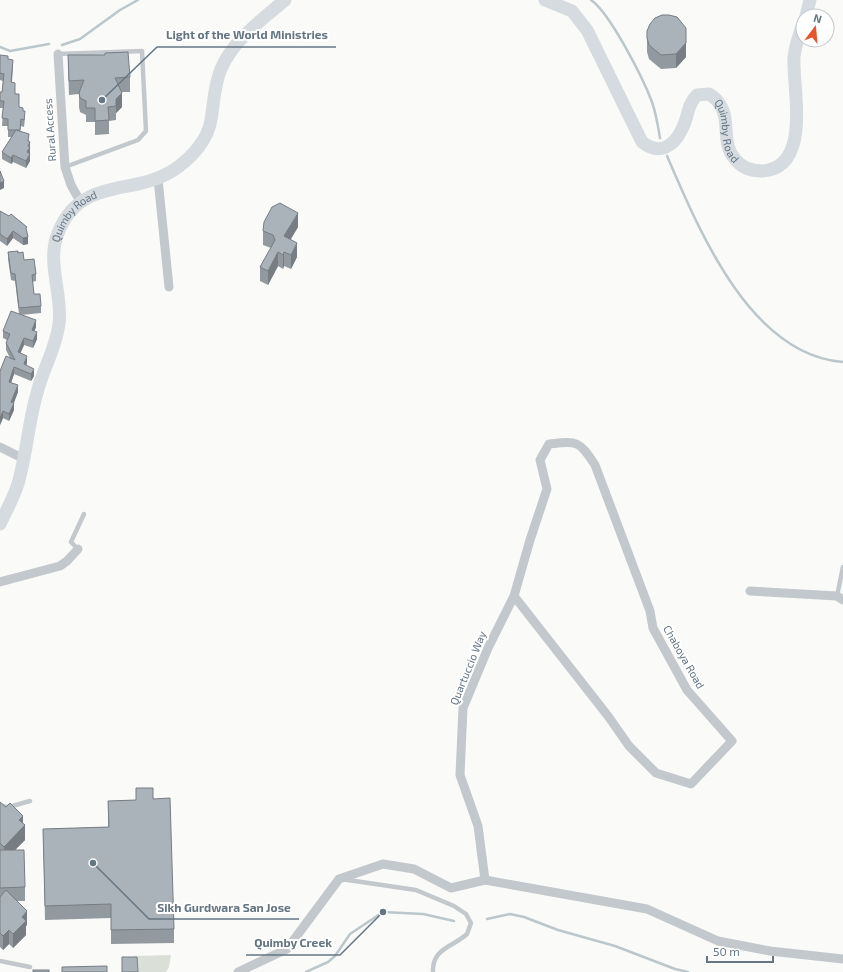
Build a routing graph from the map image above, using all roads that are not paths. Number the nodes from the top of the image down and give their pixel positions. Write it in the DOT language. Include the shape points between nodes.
graph roads {
  1 [pos="285,0"];
  2 [pos="545,0"];
  3 [pos="797,48"];
  4 [pos="58,54"];
  5 [pos="65,167"];
  6 [pos="158,179"];
  7 [pos="80,201"];
  8 [pos="169,287"];
  9 [pos="0,447"];
  10 [pos="24,459"];
  11 [pos="84,514"];
  12 [pos="0,524"];
  13 [pos="530,540"];
  14 [pos="78,549"];
  15 [pos="843,567"];
  16 [pos="0,582"];
  17 [pos="750,591"];
  18 [pos="514,596"];
  19 [pos="840,598"];
  20 [pos="30,801"];
  21 [pos="0,806"];
  22 [pos="339,879"];
  23 [pos="485,880"];
  24 [pos="843,959"];
  25 [pos="0,961"];
  26 [pos="30,967"];
  27 [pos="238,972"];
  28 [pos="433,972"];
  1 -- 6 [label="street, Quimby Road" via="235,46 226,58 215,84 211,122 200,145 177,168"];
  2 -- 3 [label="street, Quimby Road" via="572,11 587,30 642,142 651,148 670,146 682,130 690,103 697,95 709,94 719,102 724,113 727,147 734,159 746,168 756,171 777,166 786,157 792,145 798,107 794,58"];
  4 -- 5 [label="street, Rural Access"];
  4 -- 5 [label="lane" via="142,51 146,131 138,140"];
  5 -- 7 [label="street, Rural Access" via="70,185"];
  6 -- 7 [label="street, Quimby Road" via="105,191"];
  6 -- 8 [label="street"];
  7 -- 10 [label="street, Quimby Road" via="61,225 57,236 54,255 59,323 36,394"];
  9 -- 10 [label="street"];
  10 -- 12 [label="street, Quimby Road" via="20,478"];
  11 -- 14 [label="lane" via="71,542"];
  13 -- 18 [label="street, Quartuccio Way"];
  13 -- 18 [label="street, Chaboya Road" via="547,489 540,460 548,444 572,441 584,449 595,465 650,612 653,628 687,690 732,741 691,784 656,773 629,746"];
  14 -- 16 [label="street" via="60,566"];
  15 -- 19 [label="lane"];
  17 -- 19 [label="street"];
  18 -- 23 [label="street, Quartuccio Way" via="488,648 463,708 460,775 478,826"];
  20 -- 21 [label="lane"];
  22 -- 23 [label="street" via="383,864 414,868 451,888"];
  22 -- 27 [label="street" via="287,949"];
  22 -- 28 [label="lane" via="416,890 454,906 466,914 471,923 467,934 438,952"];
  23 -- 24 [label="street" via="647,909 718,941 770,952"];
  25 -- 26 [label="lane"];
}
